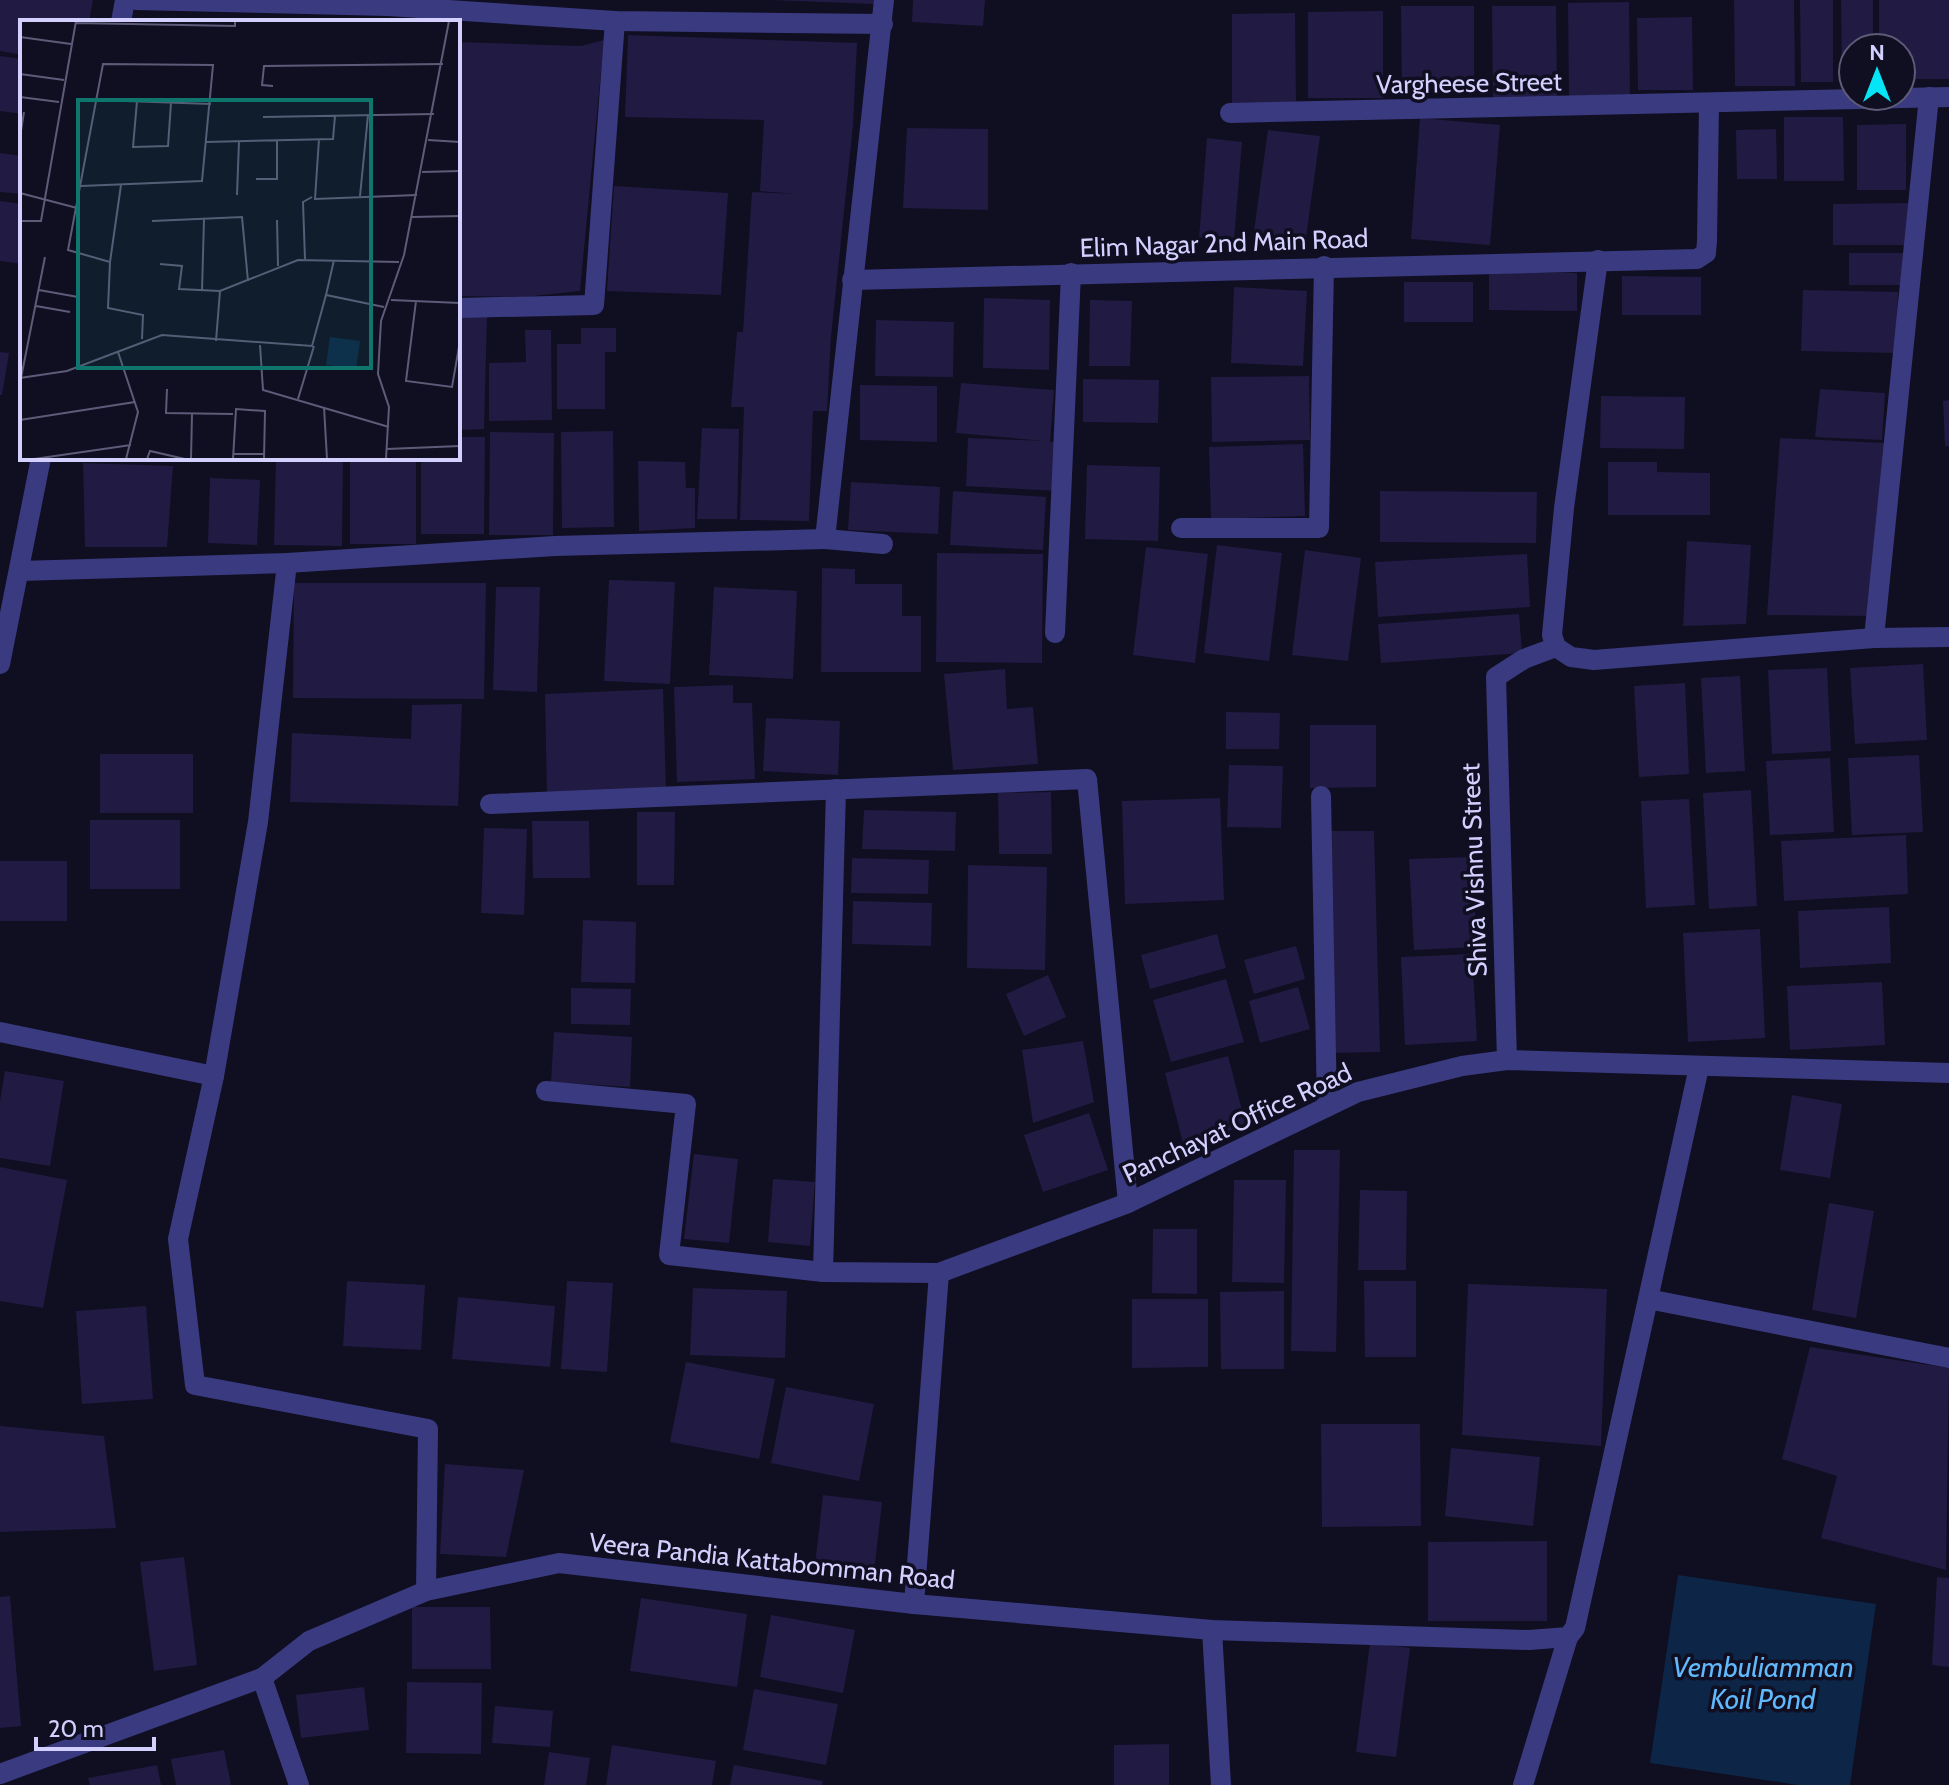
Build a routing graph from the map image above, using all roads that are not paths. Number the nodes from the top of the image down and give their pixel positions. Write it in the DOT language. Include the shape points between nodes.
graph roads {
  1 [pos="125,0"];
  2 [pos="136,0"];
  3 [pos="884,0"];
  4 [pos="387,14"];
  5 [pos="121,20"];
  6 [pos="615,21"];
  7 [pos="883,24"];
  8 [pos="1939,97"];
  9 [pos="1709,104"];
  10 [pos="1230,113"];
  11 [pos="1598,260"];
  12 [pos="1324,266"];
  13 [pos="1071,273"];
  14 [pos="852,280"];
  15 [pos="460,308"];
  16 [pos="41,460"];
  17 [pos="1181,528"];
  18 [pos="825,539"];
  19 [pos="883,544"];
  20 [pos="287,563"];
  21 [pos="20,571"];
  22 [pos="1055,633"];
  23 [pos="1949,637"];
  24 [pos="1874,638"];
  25 [pos="1556,647"];
  26 [pos="0,664"];
  27 [pos="836,789"];
  28 [pos="1321,796"];
  29 [pos="490,804"];
  30 [pos="0,1032"];
  31 [pos="1507,1060"];
  32 [pos="1699,1067"];
  33 [pos="1949,1073"];
  34 [pos="214,1076"];
  35 [pos="546,1091"];
  36 [pos="1327,1107"];
  37 [pos="1128,1203"];
  38 [pos="823,1272"];
  39 [pos="939,1273"];
  40 [pos="1648,1299"];
  41 [pos="1949,1358"];
  42 [pos="426,1591"];
  43 [pos="914,1604"];
  44 [pos="1212,1630"];
  45 [pos="1571,1632"];
  46 [pos="262,1678"];
  47 [pos="0,1774"];
  48 [pos="299,1785"];
  49 [pos="1221,1785"];
  50 [pos="1523,1785"];
  1 -- 5 [label="street"];
  2 -- 4 [label="street"];
  3 -- 7 [label="street"];
  4 -- 6 [label="street"];
  6 -- 7 [label="street"];
  6 -- 15 [label="street" via="594,305"];
  7 -- 14 [label="street"];
  8 -- 9 [label="street, Vargheese Street"];
  8 -- 24 [label="street"];
  9 -- 10 [label="street, Vargheese Street"];
  9 -- 11 [label="street, Elim Nagar 2nd Main Road" via="1706,253 1683,260"];
  11 -- 12 [label="street, Elim Nagar 2nd Main Road"];
  11 -- 25 [label="street" via="1564,508 1552,635"];
  12 -- 13 [label="street, Elim Nagar 2nd Main Road"];
  12 -- 17 [label="street" via="1319,528"];
  13 -- 14 [label="street, Elim Nagar 2nd Main Road"];
  13 -- 22 [label="street"];
  14 -- 18 [label="street"];
  16 -- 21 [label="street"];
  18 -- 19 [label="street"];
  18 -- 20 [label="street" via="555,546"];
  20 -- 21 [label="street"];
  20 -- 34 [label="street" via="258,822"];
  21 -- 26 [label="street"];
  23 -- 24 [label="street"];
  24 -- 25 [label="street" via="1594,660 1571,657"];
  25 -- 31 [label="street, Shiva Vishnu Street" via="1496,677"];
  27 -- 29 [label="street"];
  27 -- 37 [label="street" via="1087,779"];
  27 -- 38 [label="street"];
  28 -- 36 [label="street"];
  30 -- 34 [label="street"];
  31 -- 32 [label="street, Panchayat Office Road"];
  31 -- 36 [label="street, Panchayat Office Road" via="1358,1092"];
  32 -- 33 [label="street, Panchayat Office Road"];
  32 -- 40 [label="street"];
  34 -- 42 [label="street" via="178,1239 195,1385 428,1429"];
  35 -- 38 [label="street, Panchayat Office Road" via="686,1104 669,1255"];
  36 -- 37 [label="street, Panchayat Office Road"];
  37 -- 39 [label="street, Panchayat Office Road"];
  38 -- 39 [label="street, Panchayat Office Road"];
  39 -- 43 [label="street"];
  40 -- 41 [label="street"];
  40 -- 45 [label="street"];
  42 -- 43 [label="street, Veera Pandia Kattabomman Road" via="559,1563"];
  42 -- 46 [label="street, Veera Pandia Kattabomman Road" via="309,1641"];
  43 -- 44 [label="street, Veera Pandia Kattabomman Road"];
  44 -- 45 [label="street, Veera Pandia Kattabomman Road" via="1529,1640"];
  44 -- 49 [label="street"];
  45 -- 50 [label="street"];
  46 -- 47 [label="street, Veera Pandia Kattabomman Road"];
  46 -- 48 [label="street"];
}
